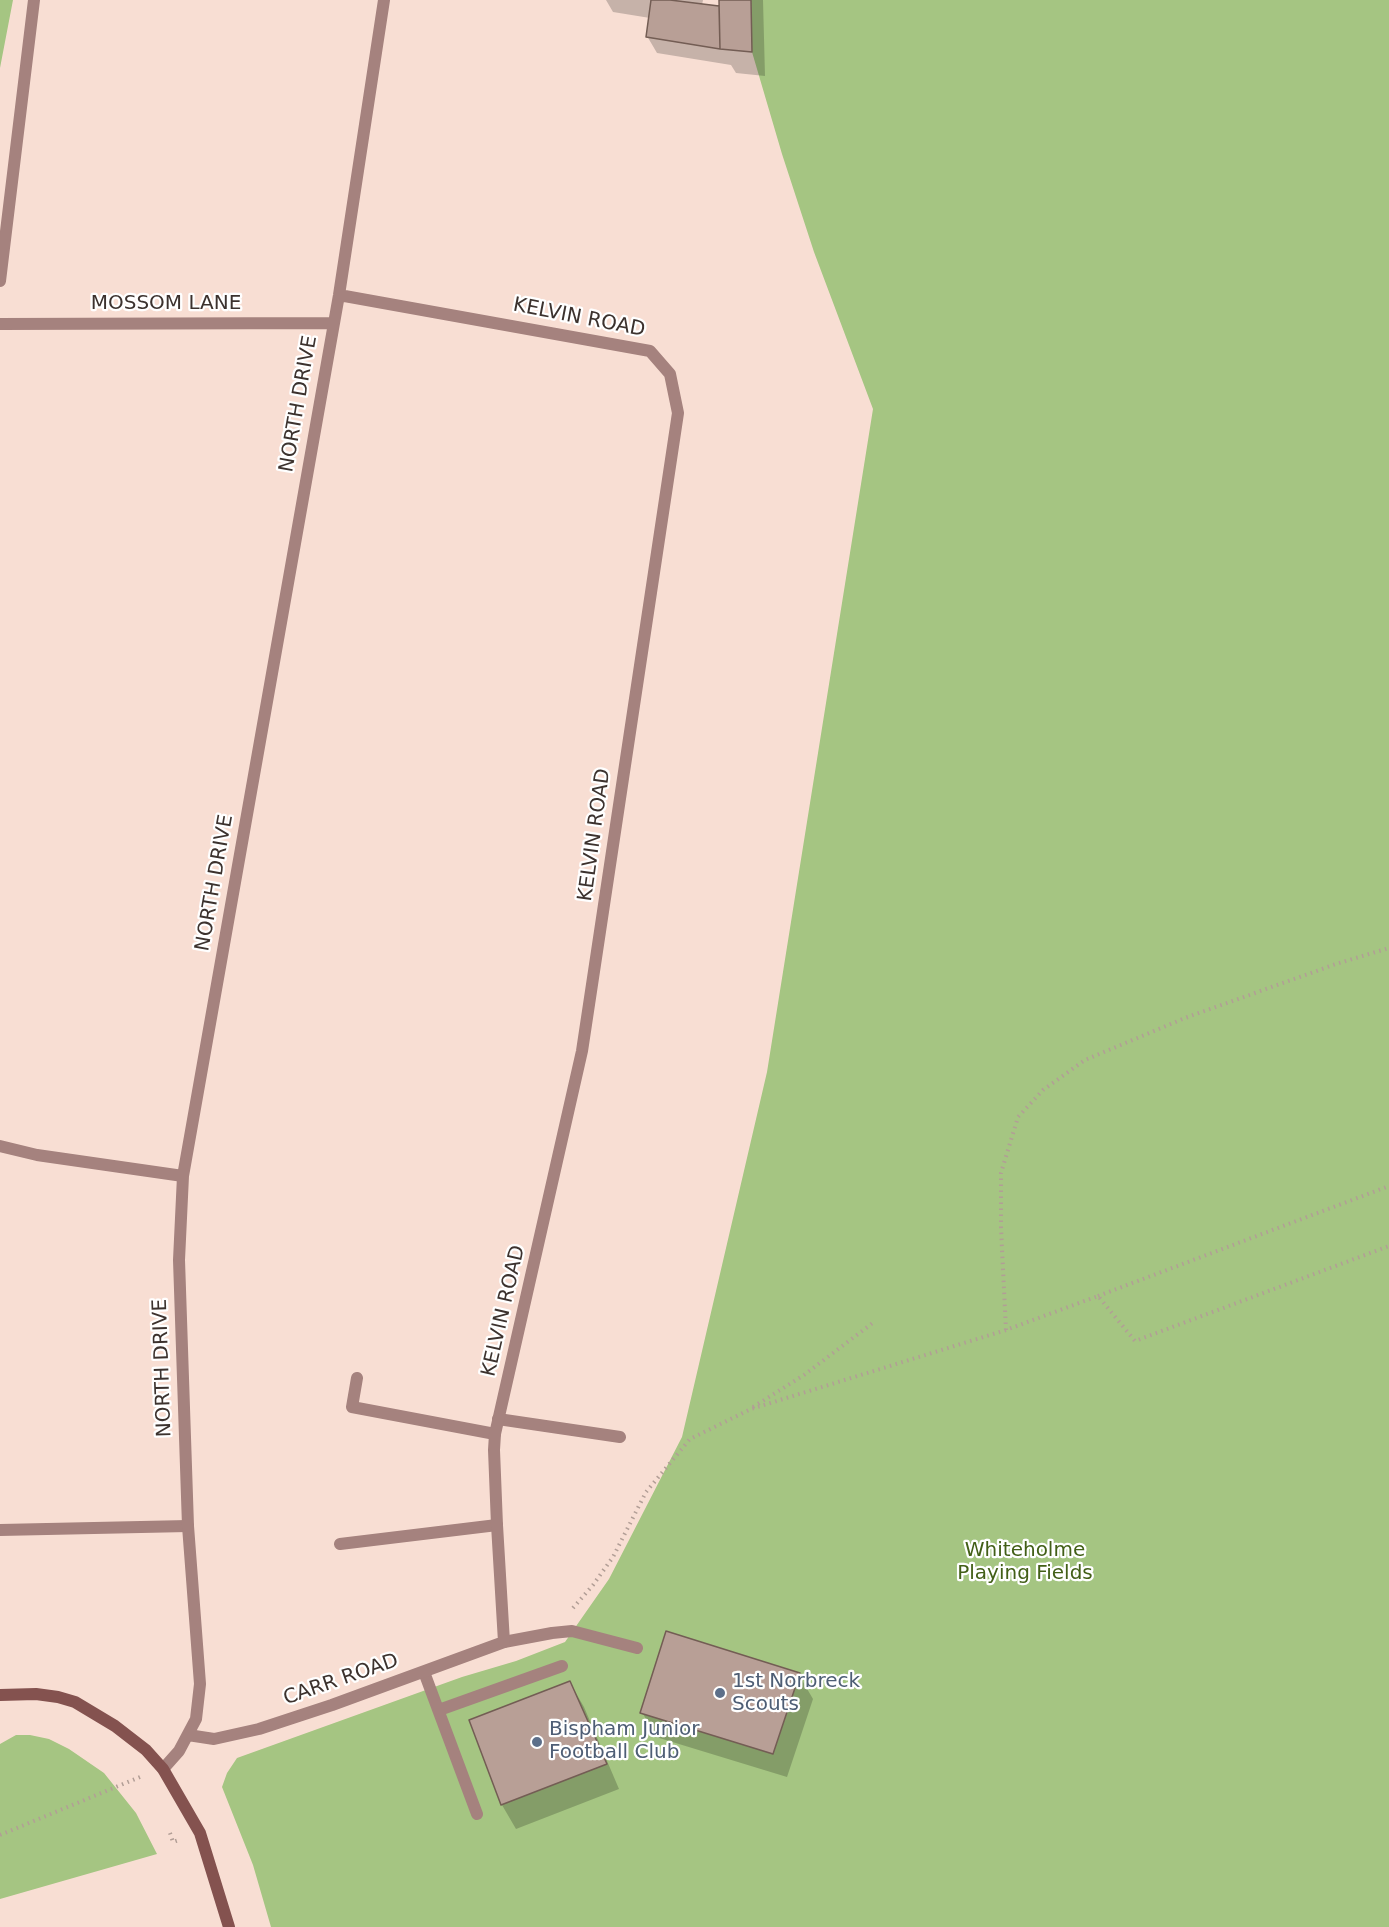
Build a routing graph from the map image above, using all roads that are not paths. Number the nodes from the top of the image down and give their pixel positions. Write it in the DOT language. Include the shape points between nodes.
graph roads {
  1 [pos="34,0"];
  2 [pos="384,0"];
  3 [pos="0,281"];
  4 [pos="339,295"];
  5 [pos="333,323"];
  6 [pos="0,324"];
  7 [pos="0,1146"];
  8 [pos="183,1176"];
  9 [pos="357,1378"];
  10 [pos="498,1419"];
  11 [pos="495,1434"];
  12 [pos="620,1437"];
  13 [pos="497,1525"];
  14 [pos="188,1526"];
  15 [pos="0,1530"];
  16 [pos="340,1545"];
  17 [pos="504,1642"];
  18 [pos="637,1648"];
  19 [pos="562,1666"];
  20 [pos="424,1672"];
  21 [pos="0,1695"];
  22 [pos="439,1710"];
  23 [pos="188,1735"];
  24 [pos="163,1770"];
  25 [pos="477,1814"];
  26 [pos="229,1927"];
  1 -- 3 [label="street"];
  2 -- 4 [label="street, NORTH DRIVE"];
  4 -- 5 [label="street, NORTH DRIVE"];
  4 -- 10 [label="street, KELVIN ROAD" via="650,351 670,374 678,413 582,1051"];
  5 -- 6 [label="street, MOSSOM LANE"];
  5 -- 8 [label="street, NORTH DRIVE"];
  7 -- 8 [label="street"];
  8 -- 14 [label="street, NORTH DRIVE" via="179,1260"];
  9 -- 11 [label="street" via="352,1407"];
  10 -- 11 [label="street, KELVIN ROAD"];
  10 -- 12 [label="street"];
  11 -- 13 [label="street, KELVIN ROAD"];
  13 -- 16 [label="street"];
  13 -- 17 [label="street, KELVIN ROAD"];
  14 -- 15 [label="street"];
  14 -- 23 [label="street, NORTH DRIVE" via="200,1684 196,1719"];
  17 -- 18 [label="street, CARR ROAD" via="572,1631"];
  17 -- 20 [label="street, CARR ROAD"];
  19 -- 22 [label="street"];
  20 -- 22 [label="street"];
  20 -- 23 [label="street, CARR ROAD" via="234,1735 214,1739"];
  21 -- 24 [label="street" via="36,1694 75,1702 115,1726 146,1750"];
  22 -- 25 [label="street"];
  23 -- 24 [label="street, NORTH DRIVE"];
  24 -- 26 [label="street" via="200,1833"];
}
